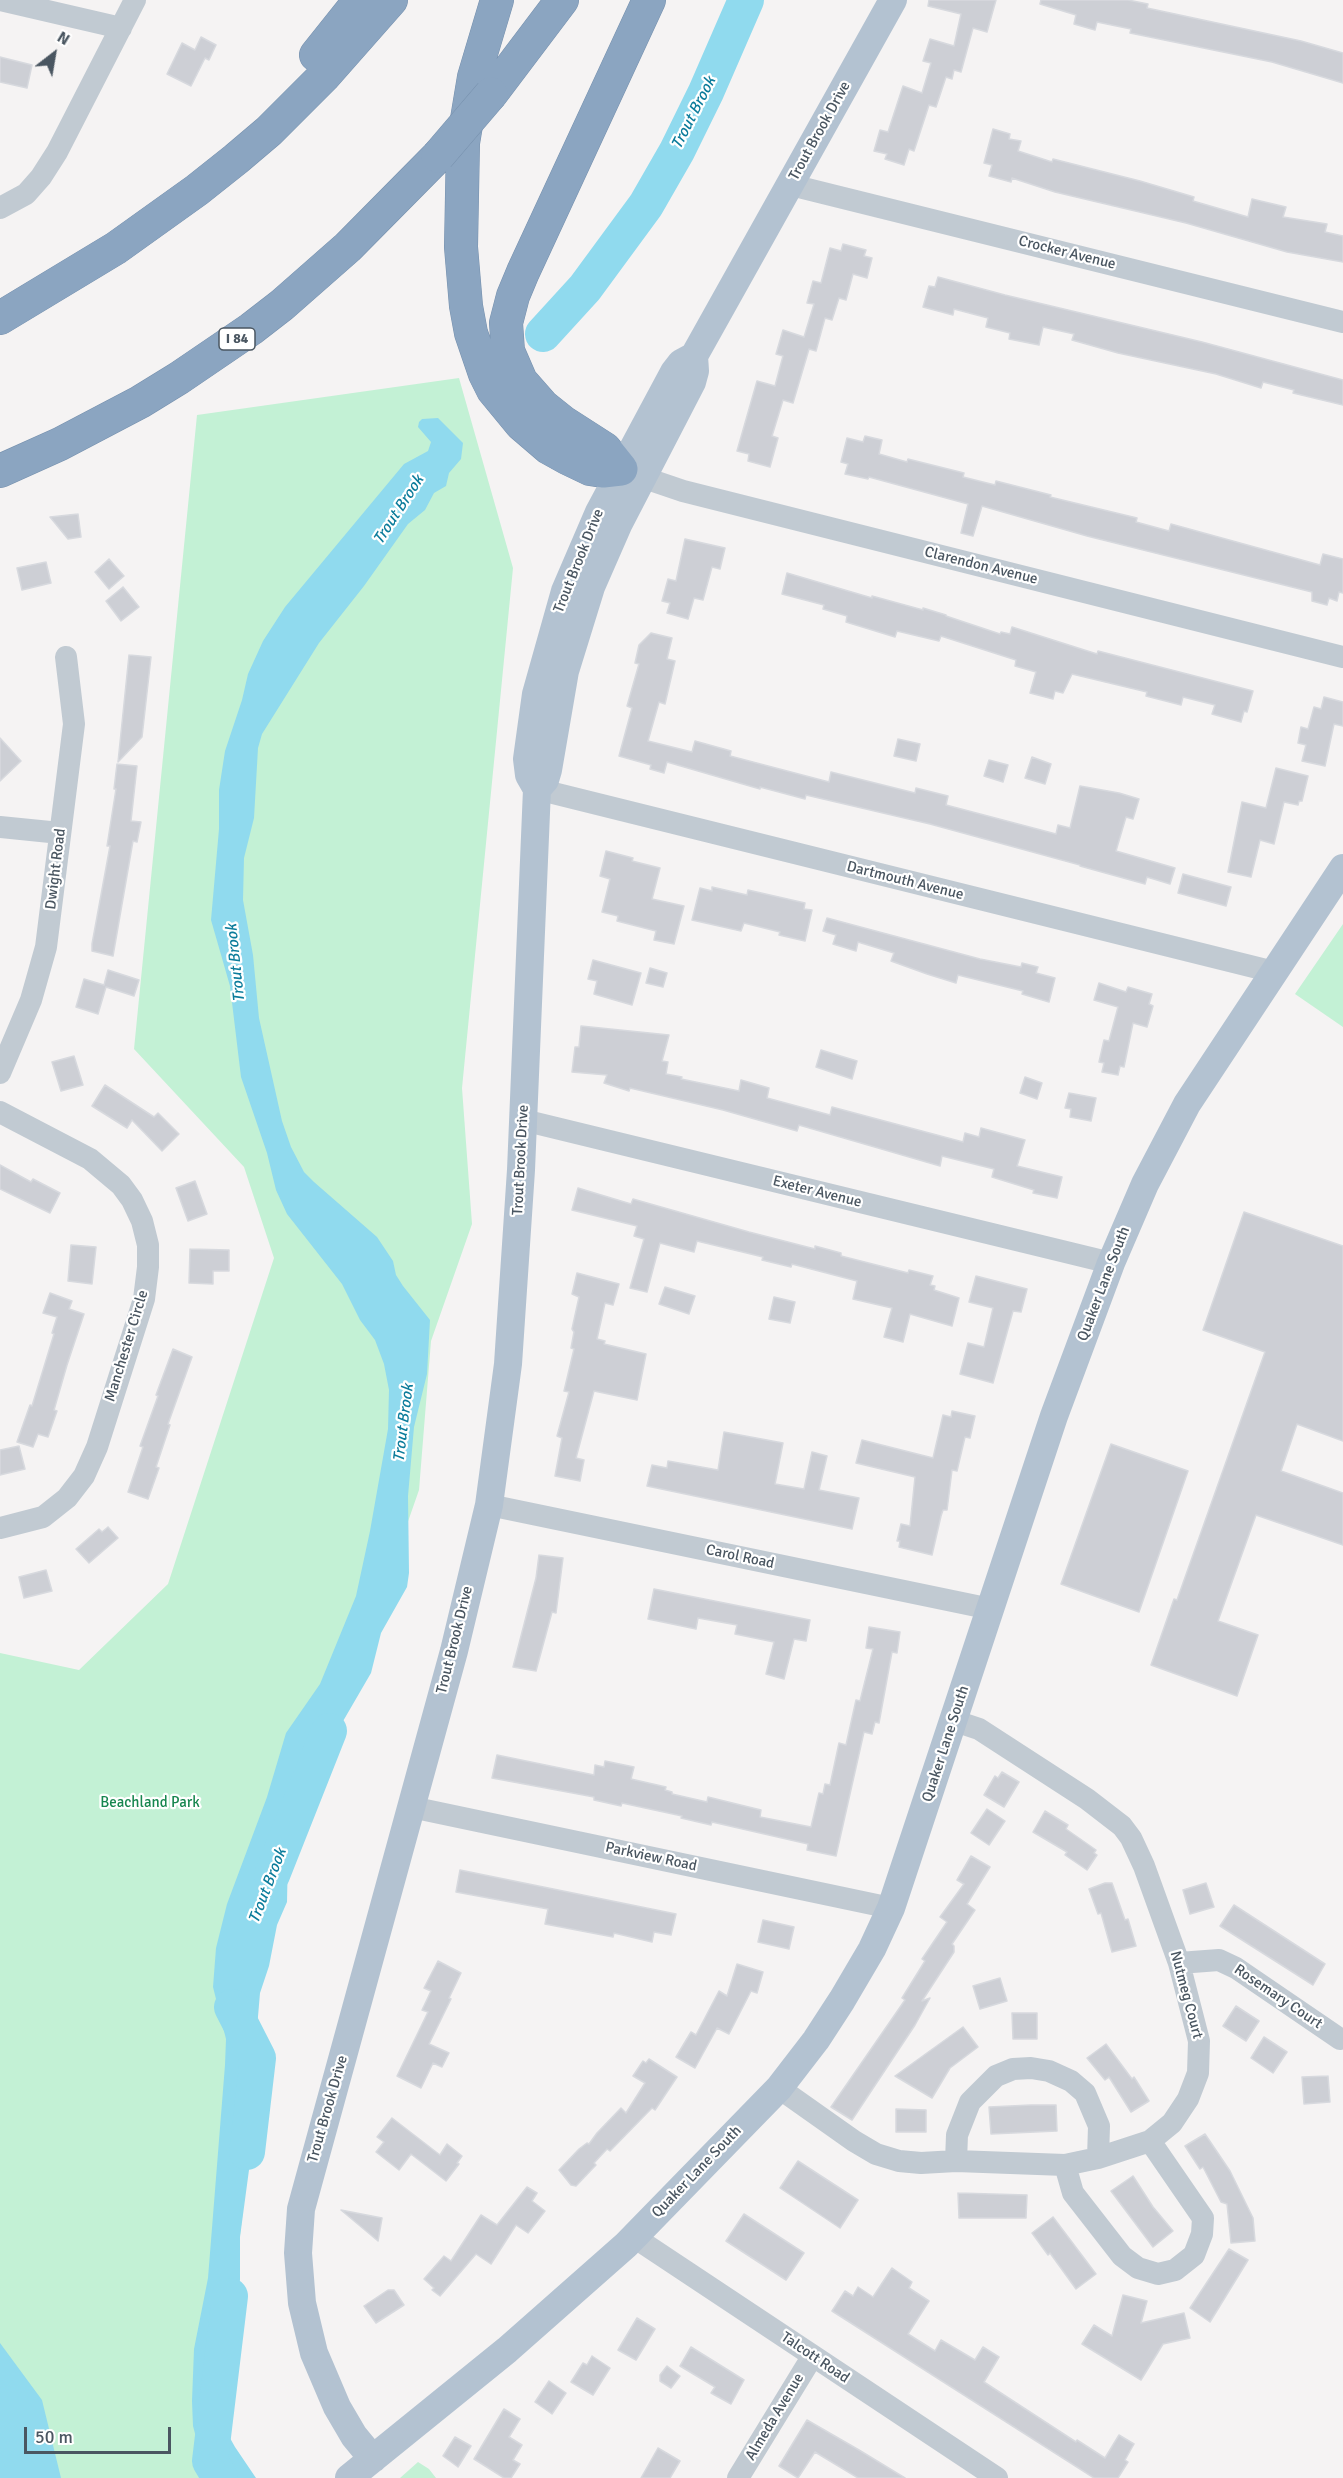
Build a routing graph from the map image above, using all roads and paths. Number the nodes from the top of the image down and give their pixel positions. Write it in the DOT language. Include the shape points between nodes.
graph roads {
  1 [pos="0,0"];
  2 [pos="135,0"];
  3 [pos="360,0"];
  4 [pos="391,0"];
  5 [pos="497,0"];
  6 [pos="546,0"];
  7 [pos="562,0"];
  8 [pos="649,0"];
  9 [pos="893,0"];
  10 [pos="121,28"];
  11 [pos="524,52"];
  12 [pos="236,159"];
  13 [pos="790,185"];
  14 [pos="0,208"];
  15 [pos="0,318"];
  16 [pos="1343,322"];
  17 [pos="0,471"];
  18 [pos="631,473"];
  19 [pos="66,657"];
  20 [pos="1343,657"];
  21 [pos="537,789"];
  22 [pos="0,827"];
  23 [pos="60,833"];
  24 [pos="1343,868"];
  25 [pos="1274,972"];
  26 [pos="0,1073"];
  27 [pos="0,1112"];
  28 [pos="523,1120"];
  29 [pos="1111,1263"];
  30 [pos="489,1505"];
  31 [pos="0,1528"];
  32 [pos="991,1609"];
  33 [pos="955,1721"];
  34 [pos="411,1807"];
  35 [pos="891,1908"];
  36 [pos="1179,1963"];
  37 [pos="1340,2039"];
  38 [pos="779,2088"];
  39 [pos="1150,2141"];
  40 [pos="1098,2158"];
  41 [pos="956,2161"];
  42 [pos="1065,2165"];
  43 [pos="634,2237"];
  44 [pos="812,2357"];
  45 [pos="373,2459"];
  46 [pos="349,2478"];
  47 [pos="738,2478"];
  48 [pos="997,2478"];
  1 -- 10 [label="street"];
  2 -- 10 [label="street"];
  3 -- 12 [label="highway"];
  4 -- 12 [label="highway" via="324,76"];
  5 -- 18 [label="highway" via="474,77 463,143 461,247 471,333 493,390 534,437 590,469"];
  6 -- 11 [label="highway"];
  7 -- 11 [label="highway, I 84"];
  8 -- 18 [label="highway" via="523,272 506,323 508,351 528,389 553,415 604,448"];
  9 -- 13 [label="main road, Trout Brook Drive"];
  10 -- 14 [label="street" via="41,177 26,194"];
  11 -- 17 [label="highway, I 84, bridge" via="438,156 282,305 242,336 140,402"];
  12 -- 15 [label="highway" via="116,248"];
  13 -- 16 [label="street, Crocker Avenue"];
  13 -- 18 [label="main road, Trout Brook Drive" via="694,356 674,372"];
  18 -- 20 [label="street, Clarendon Avenue" via="683,491"];
  18 -- 21 [label="main road, Trout Brook Drive" via="576,562 543,666 527,759 529,775"];
  19 -- 23 [label="street, Dwight Road" via="74,724"];
  21 -- 25 [label="street, Dartmouth Avenue"];
  21 -- 28 [label="main road, Trout Brook Drive"];
  22 -- 23 [label="street"];
  23 -- 26 [label="street, Dwight Road" via="46,947 31,1000"];
  24 -- 25 [label="main road, Quaker Lane South"];
  25 -- 29 [label="main road, Quaker Lane South" via="1177,1122"];
  27 -- 31 [label="street, Manchester Circle" via="106,1170 132,1200 148,1245 144,1299 84,1476 67,1498 43,1517"];
  28 -- 29 [label="street, Exeter Avenue"];
  28 -- 30 [label="main road, Trout Brook Drive" via="508,1364"];
  29 -- 32 [label="main road, Quaker Lane South" via="1054,1416"];
  30 -- 32 [label="street, Carol Road"];
  30 -- 34 [label="main road, Trout Brook Drive"];
  32 -- 33 [label="main road, Quaker Lane South"];
  33 -- 35 [label="main road, Quaker Lane South"];
  33 -- 36 [label="street, Nutmeg Court" via="979,1729 1122,1826 1139,1852"];
  34 -- 35 [label="street, Parkview Road"];
  34 -- 45 [label="main road, Trout Brook Drive" via="312,2168 302,2209 298,2253 302,2303 314,2353 337,2407"];
  35 -- 38 [label="main road, Quaker Lane South" via="843,2000"];
  36 -- 37 [label="street, Rosemary Court" via="1219,1960 1236,1968"];
  36 -- 39 [label="street, Nutmeg Court" via="1199,2041 1198,2073 1188,2099 1172,2123"];
  38 -- 41 [label="street, Nutmeg Court" via="876,2154 898,2161"];
  38 -- 43 [label="main road, Quaker Lane South"];
  39 -- 40 [label="street, Nutmeg Court"];
  39 -- 42 [label="street" via="1203,2218 1194,2255 1175,2270 1158,2274 1138,2268 1122,2256 1073,2193"];
  40 -- 41 [label="street" via="1099,2126 1085,2093 1071,2081 1030,2068 996,2076 970,2102 957,2135"];
  40 -- 42 [label="street, Nutmeg Court"];
  41 -- 42 [label="street, Nutmeg Court"];
  43 -- 44 [label="street, Talcott Road"];
  43 -- 45 [label="main road, Quaker Lane South" via="555,2309"];
  44 -- 47 [label="street, Almeda Avenue"];
  44 -- 48 [label="street, Talcott Road"];
  45 -- 46 [label="main road, Quaker Lane South"];
}
